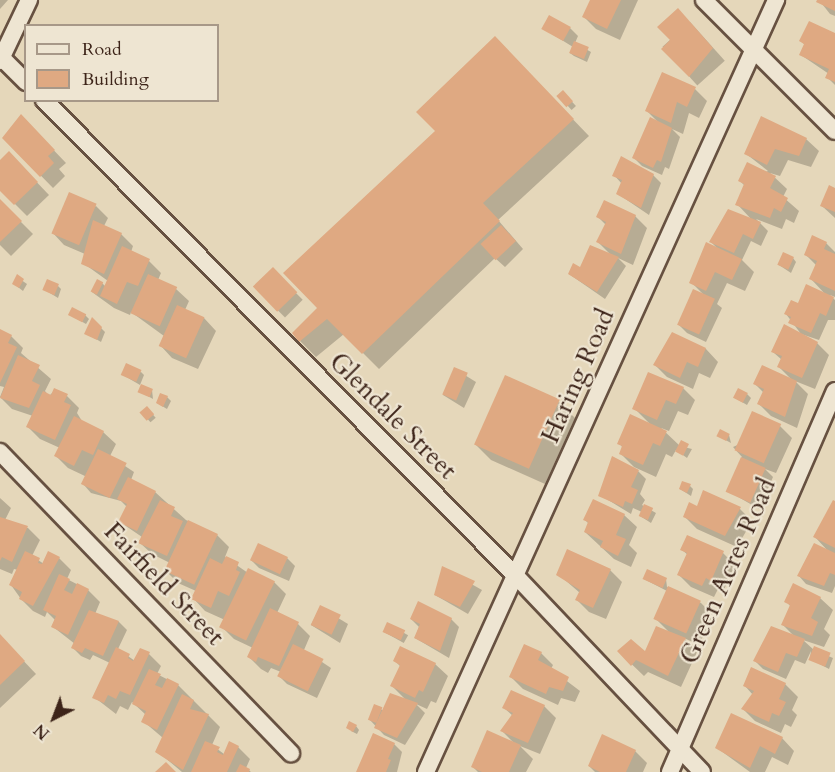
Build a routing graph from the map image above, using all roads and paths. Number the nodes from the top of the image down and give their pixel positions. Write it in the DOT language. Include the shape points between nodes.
graph roads {
  1 [pos="29,0"];
  2 [pos="704,0"];
  3 [pos="776,0"];
  4 [pos="754,49"];
  5 [pos="0,59"];
  6 [pos="24,80"];
  7 [pos="46,102"];
  8 [pos="835,131"];
  9 [pos="835,391"];
  10 [pos="0,452"];
  11 [pos="516,576"];
  12 [pos="680,748"];
  13 [pos="291,753"];
  14 [pos="426,772"];
  15 [pos="670,772"];
  16 [pos="702,772"];
  1 -- 5 [label="street"];
  2 -- 4 [label="street"];
  3 -- 4 [label="street, Haring Road"];
  4 -- 8 [label="street"];
  4 -- 11 [label="street, Haring Road"];
  5 -- 6 [label="street"];
  7 -- 11 [label="street, Glendale Street"];
  9 -- 12 [label="street, Green Acres Road"];
  10 -- 13 [label="street, Fairfield Street"];
  11 -- 12 [label="street, Glendale Street"];
  11 -- 14 [label="street, Haring Road"];
  12 -- 15 [label="street, Green Acres Road"];
  12 -- 16 [label="street, Glendale Street"];
}
